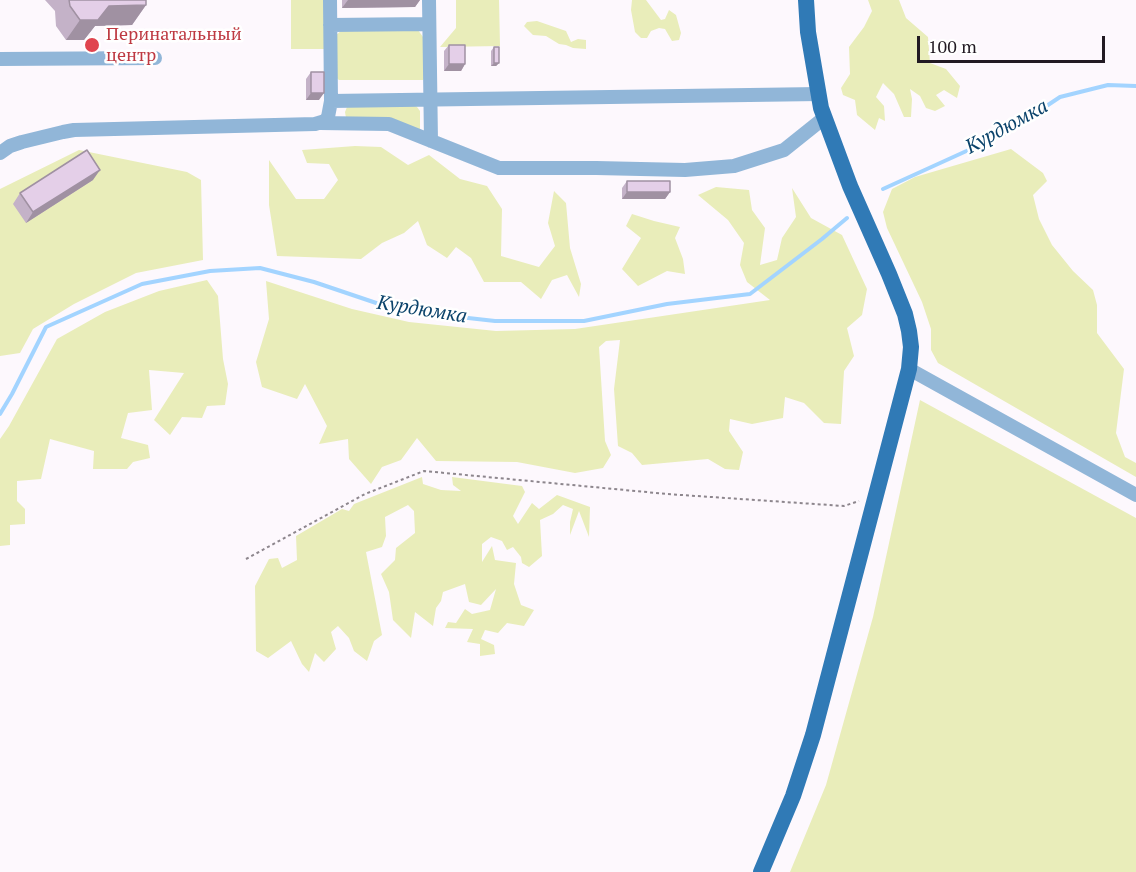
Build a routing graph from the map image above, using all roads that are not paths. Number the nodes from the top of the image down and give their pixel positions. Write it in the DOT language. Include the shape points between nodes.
graph roads {
  1 [pos="330,0"];
  2 [pos="429,0"];
  3 [pos="806,0"];
  4 [pos="429,24"];
  5 [pos="330,25"];
  6 [pos="155,58"];
  7 [pos="0,59"];
  8 [pos="819,94"];
  9 [pos="430,99"];
  10 [pos="331,101"];
  11 [pos="824,118"];
  12 [pos="320,123"];
  13 [pos="431,141"];
  14 [pos="0,153"];
  15 [pos="909,369"];
  16 [pos="1136,495"];
  17 [pos="761,872"];
  1 -- 5 [label="street"];
  2 -- 4 [label="street"];
  3 -- 8 [label="main road"];
  4 -- 5 [label="street"];
  4 -- 9 [label="street"];
  5 -- 10 [label="street"];
  6 -- 7 [label="street"];
  8 -- 9 [label="street"];
  8 -- 11 [label="main road"];
  9 -- 10 [label="street"];
  9 -- 13 [label="street"];
  10 -- 12 [label="street" via="328,117"];
  11 -- 13 [label="street" via="784,150 734,166 686,170 499,168"];
  11 -- 15 [label="main road" via="904,314 911,348"];
  12 -- 13 [label="street" via="389,124"];
  12 -- 14 [label="street" via="74,130 22,142"];
  15 -- 16 [label="street"];
  15 -- 17 [label="main road" via="813,735"];
}
